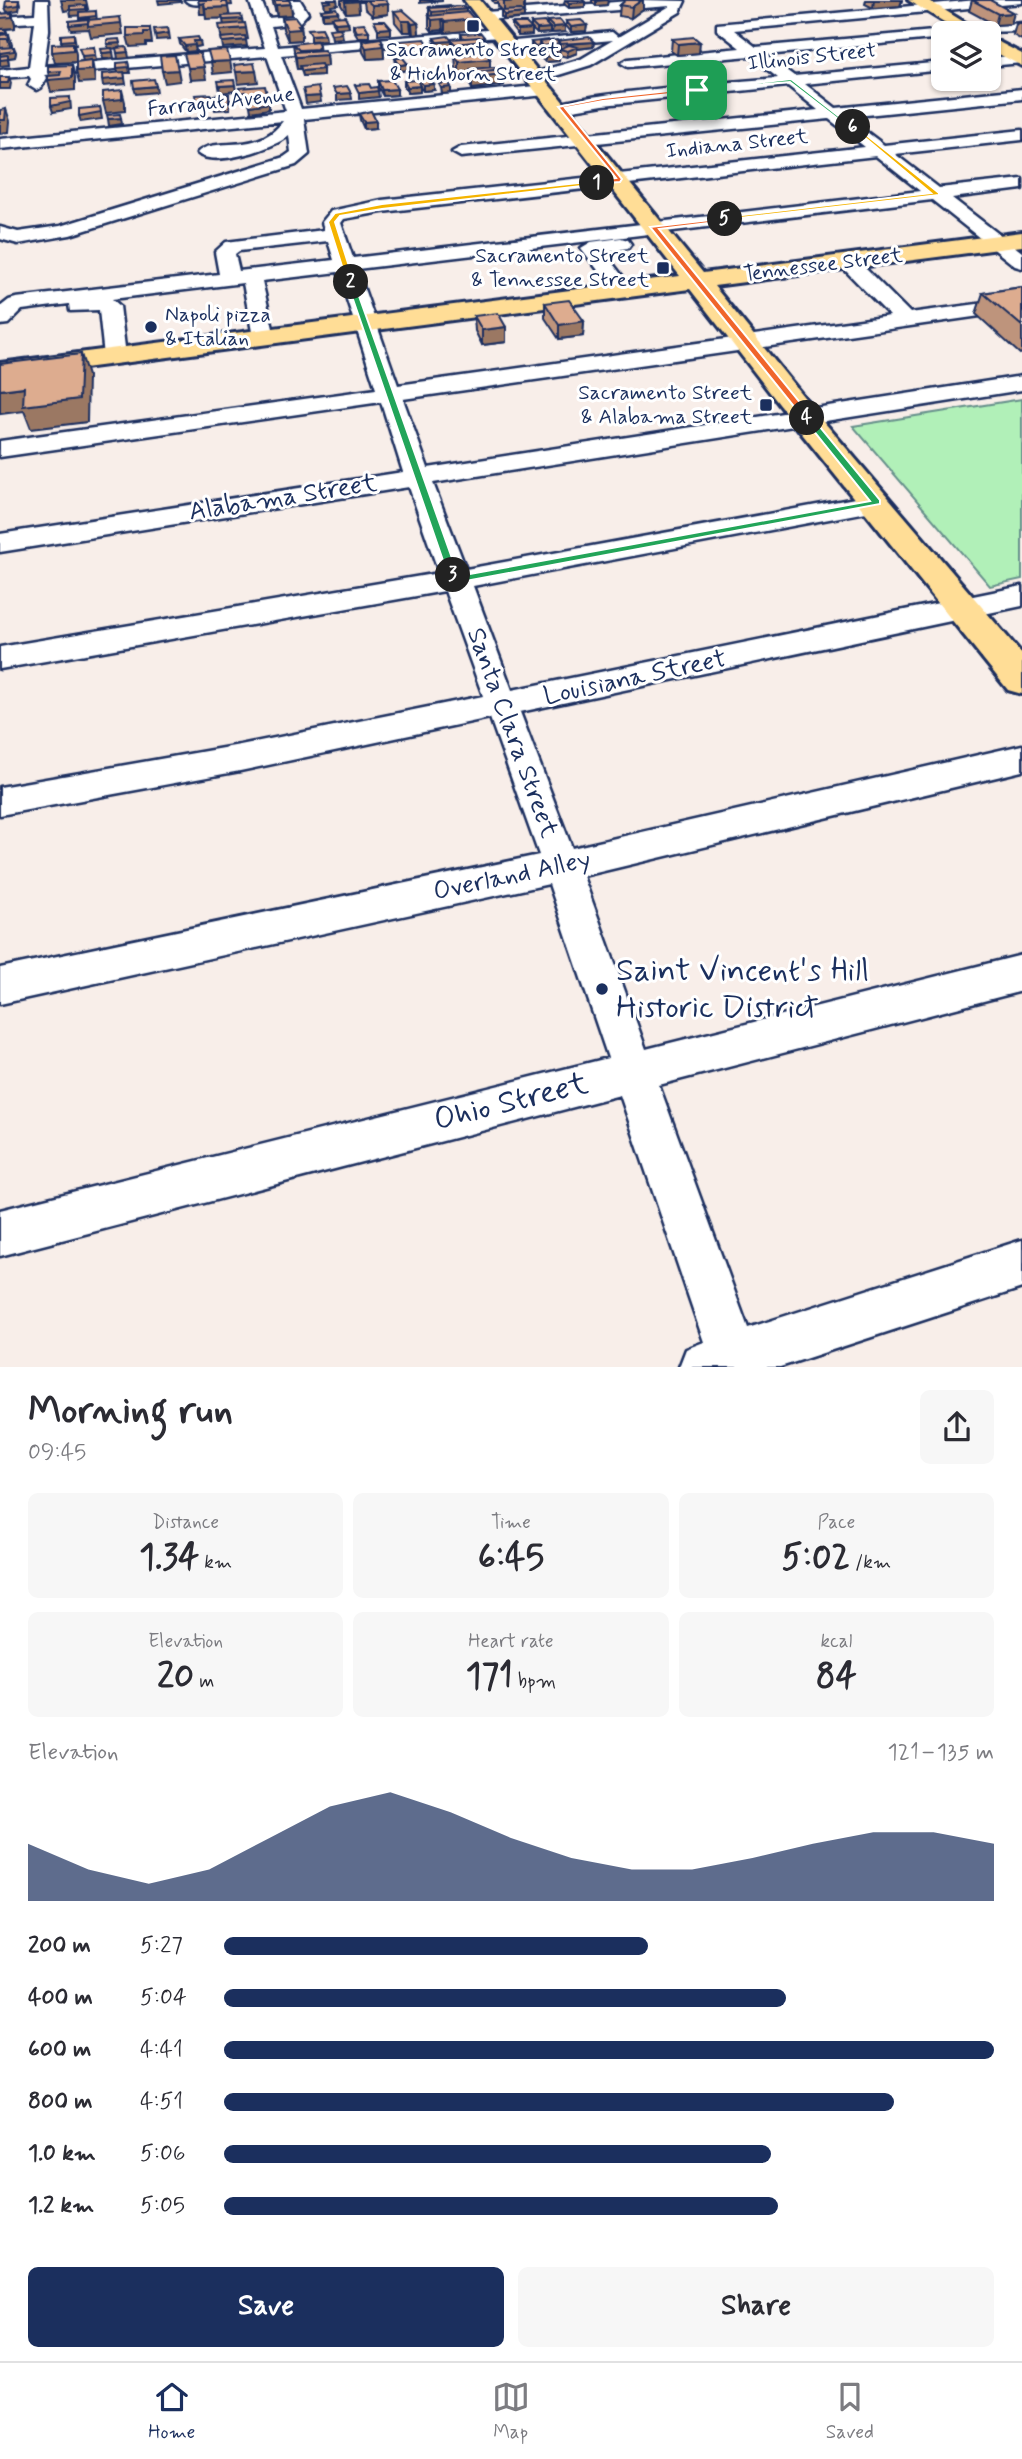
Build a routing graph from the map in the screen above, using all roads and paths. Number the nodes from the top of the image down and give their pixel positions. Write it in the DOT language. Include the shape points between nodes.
graph roads {
  1 [pos="42,0"];
  2 [pos="191,0"];
  3 [pos="202,0"];
  4 [pos="254,0"];
  5 [pos="294,0"];
  6 [pos="472,0"];
  7 [pos="679,0"];
  8 [pos="1020,0"];
  9 [pos="983,1"];
  10 [pos="923,4"];
  11 [pos="957,5"];
  12 [pos="486,16"];
  13 [pos="43,17"];
  14 [pos="0,20"];
  15 [pos="953,21"];
  16 [pos="979,21"];
  17 [pos="263,22"];
  18 [pos="1022,27"];
  19 [pos="1001,30"];
  20 [pos="931,35"];
  21 [pos="628,37"];
  22 [pos="1001,38"];
  23 [pos="504,39"];
  24 [pos="271,51"];
  25 [pos="751,51"];
  26 [pos="1021,55"];
  27 [pos="1001,59"];
  28 [pos="628,63"];
  29 [pos="931,67"];
  30 [pos="0,75"];
  31 [pos="36,78"];
  32 [pos="791,80"];
  33 [pos="545,92"];
  34 [pos="1022,94"];
  35 [pos="402,105"];
  36 [pos="835,113"];
  37 [pos="295,116"];
  38 [pos="412,123"];
  39 [pos="1022,135"];
  40 [pos="586,139"];
  41 [pos="0,144"];
  42 [pos="882,151"];
  43 [pos="461,152"];
  44 [pos="206,153"];
  45 [pos="620,180"];
  46 [pos="1022,184"];
  47 [pos="936,194"];
  48 [pos="0,233"];
  49 [pos="659,233"];
  50 [pos="335,234"];
  51 [pos="1022,239"];
  52 [pos="997,242"];
  53 [pos="848,262"];
  54 [pos="1022,262"];
  55 [pos="345,265"];
  56 [pos="230,277"];
  57 [pos="699,280"];
  58 [pos="253,282"];
  59 [pos="624,291"];
  60 [pos="1022,304"];
  61 [pos="27,312"];
  62 [pos="900,314"];
  63 [pos="1,318"];
  64 [pos="364,325"];
  65 [pos="264,337"];
  66 [pos="746,343"];
  67 [pos="116,356"];
  68 [pos="0,371"];
  69 [pos="1022,383"];
  70 [pos="389,394"];
  71 [pos="806,415"];
  72 [pos="0,449"];
  73 [pos="418,477"];
  74 [pos="877,502"];
  75 [pos="0,543"];
  76 [pos="455,580"];
  77 [pos="1022,597"];
  78 [pos="962,608"];
  79 [pos="0,658"];
  80 [pos="1022,680"];
  81 [pos="501,705"];
  82 [pos="1022,758"];
  83 [pos="0,801"];
  84 [pos="561,866"];
  85 [pos="1022,973"];
  86 [pos="0,986"];
  87 [pos="632,1071"];
  88 [pos="0,1233"];
  89 [pos="1022,1264"];
  90 [pos="725,1364"];
  1 -- 13 [label="street"];
  2 -- 3 [label="street"];
  4 -- 17 [label="street"];
  5 -- 17 [label="street" via="301,13 294,20"];
  6 -- 12 [label="main road"];
  7 -- 12 [label="street"];
  7 -- 21 [label="street" via="675,9"];
  8 -- 9 [label="street"];
  9 -- 11 [label="street"];
  10 -- 11 [label="street"];
  10 -- 15 [label="main road"];
  10 -- 25 [label="street" via="722,27"];
  11 -- 16 [label="street"];
  12 -- 23 [label="main road"];
  13 -- 14 [label="street"];
  13 -- 31 [label="street"];
  17 -- 24 [label="street"];
  18 -- 19 [label="street"];
  20 -- 25 [label="street"];
  21 -- 23 [label="street"];
  21 -- 33 [label="street" via="569,69"];
  22 -- 26 [label="main road"];
  23 -- 24 [label="street"];
  23 -- 33 [label="main road"];
  24 -- 31 [label="street"];
  24 -- 37 [label="street"];
  25 -- 28 [label="street"];
  25 -- 32 [label="street"];
  26 -- 27 [label="street"];
  29 -- 32 [label="street, Illinois Street"];
  30 -- 31 [label="street"];
  32 -- 33 [label="street, Illinois Street" via="603,100"];
  32 -- 36 [label="street"];
  33 -- 35 [label="street, Farragut Avenue"];
  33 -- 40 [label="main road"];
  34 -- 36 [label="street"];
  35 -- 37 [label="street, Farragut Avenue"];
  35 -- 38 [label="street"];
  36 -- 40 [label="street"];
  36 -- 42 [label="street"];
  37 -- 41 [label="street, Farragut Avenue"];
  37 -- 44 [label="street" via="286,133 273,142"];
  37 -- 48 [label="street" via="300,154 290,162 63,232 18,238"];
  39 -- 42 [label="street, Indiana Street"];
  40 -- 43 [label="street"];
  40 -- 45 [label="main road"];
  42 -- 45 [label="street, Indiana Street"];
  42 -- 47 [label="street"];
  45 -- 49 [label="main road"];
  45 -- 50 [label="street, Indiana Street" via="338,215 331,222"];
  46 -- 47 [label="street"];
  47 -- 49 [label="street"];
  47 -- 52 [label="street"];
  49 -- 55 [label="street"];
  49 -- 57 [label="main road"];
  49 -- 59 [label="street" via="591,248"];
  50 -- 55 [label="street, Santa Clara Street"];
  50 -- 56 [label="street" via="233,246 225,252"];
  51 -- 52 [label="main road, Tennessee Street"];
  52 -- 53 [label="main road, Tennessee Street"];
  52 -- 54 [label="street"];
  53 -- 57 [label="main road, Tennessee Street"];
  53 -- 62 [label="street"];
  55 -- 56 [label="street"];
  55 -- 64 [label="street, Santa Clara Street"];
  56 -- 63 [label="street" via="16,304"];
  57 -- 59 [label="main road, Tennessee Street"];
  57 -- 66 [label="main road"];
  58 -- 65 [label="street"];
  59 -- 64 [label="main road, Tennessee Street"];
  60 -- 66 [label="street"];
  61 -- 67 [label="street" via="107,304"];
  64 -- 65 [label="main road, Tennessee Street"];
  64 -- 70 [label="street, Santa Clara Street"];
  65 -- 67 [label="main road, Tennessee Street"];
  66 -- 70 [label="street"];
  66 -- 71 [label="main road"];
  67 -- 68 [label="main road, Tennessee Street"];
  69 -- 71 [label="street, Alabama Street"];
  70 -- 72 [label="street"];
  70 -- 73 [label="street, Santa Clara Street"];
  71 -- 73 [label="street, Alabama Street"];
  71 -- 74 [label="main road"];
  73 -- 75 [label="street, Alabama Street"];
  73 -- 76 [label="street, Santa Clara Street"];
  74 -- 76 [label="street"];
  74 -- 78 [label="main road"];
  76 -- 79 [label="street"];
  76 -- 81 [label="street, Santa Clara Street"];
  77 -- 78 [label="street, Louisiana Street"];
  78 -- 80 [label="main road"];
  78 -- 81 [label="street, Louisiana Street"];
  81 -- 83 [label="street, Louisiana Street"];
  81 -- 84 [label="street, Santa Clara Street"];
  82 -- 84 [label="street, Overland Alley"];
  84 -- 86 [label="street, Overland Alley"];
  84 -- 87 [label="street, Santa Clara Street"];
  85 -- 87 [label="street, Ohio Street"];
  87 -- 88 [label="street, Ohio Street"];
  87 -- 90 [label="street, Santa Clara Street"];
  89 -- 90 [label="street"];
}
